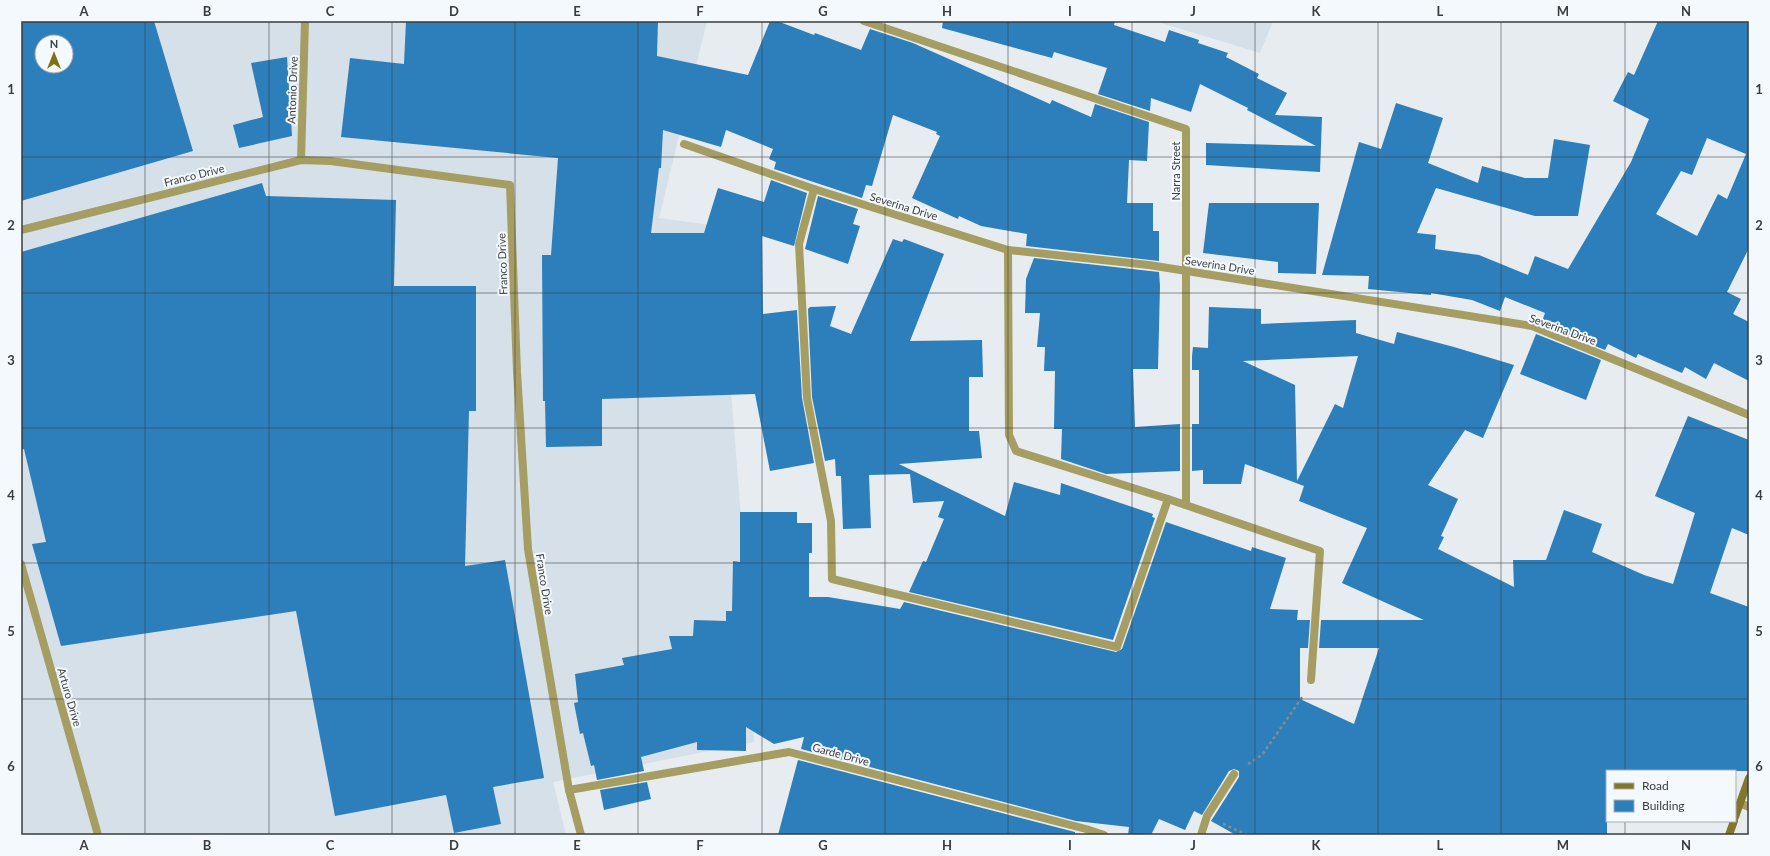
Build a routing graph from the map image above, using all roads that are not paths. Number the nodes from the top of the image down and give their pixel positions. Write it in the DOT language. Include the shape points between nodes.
graph roads {
  1 [pos="305,21"];
  2 [pos="864,21"];
  3 [pos="684,144"];
  4 [pos="301,160"];
  5 [pos="814,189"];
  6 [pos="21,230"];
  7 [pos="1008,250"];
  8 [pos="1186,271"];
  9 [pos="1749,415"];
  10 [pos="1168,499"];
  11 [pos="1186,506"];
  12 [pos="21,564"];
  13 [pos="1310,680"];
  14 [pos="1234,774"];
  15 [pos="1749,778"];
  16 [pos="569,790"];
  17 [pos="1740,803"];
  18 [pos="1749,807"];
  19 [pos="1736,813"];
  20 [pos="1734,822"];
  21 [pos="1083,832"];
  22 [pos="98,835"];
  23 [pos="582,835"];
  24 [pos="1104,835"];
  25 [pos="1201,835"];
  26 [pos="1729,835"];
  1 -- 4 [label="street, Antonio Drive"];
  2 -- 8 [label="street, Narra Street" via="1186,129"];
  3 -- 5 [label="street, Severina Drive"];
  4 -- 6 [label="street, Franco Drive"];
  4 -- 16 [label="street, Franco Drive" via="331,161 510,185 517,372 528,549"];
  5 -- 7 [label="street, Severina Drive"];
  5 -- 10 [label="street" via="799,244 807,398 831,521 832,579 1117,647"];
  7 -- 8 [label="street, Severina Drive"];
  7 -- 10 [label="street" via="1009,435 1016,451"];
  8 -- 9 [label="street, Severina Drive" via="1532,326"];
  8 -- 11 [label="street, Narra Street"];
  10 -- 11 [label="street"];
  11 -- 13 [label="street" via="1320,551"];
  12 -- 22 [label="street, Arturo Drive"];
  14 -- 25 [label="street" via="1207,816"];
  15 -- 17 [label="main road"];
  16 -- 21 [label="street, Garde Drive" via="790,752"];
  16 -- 23 [label="street, Franco Drive"];
  17 -- 18 [label="street"];
  17 -- 19 [label="main road"];
  20 -- 26 [label="main road"];
  21 -- 24 [label="street, Garde Drive"];
}
